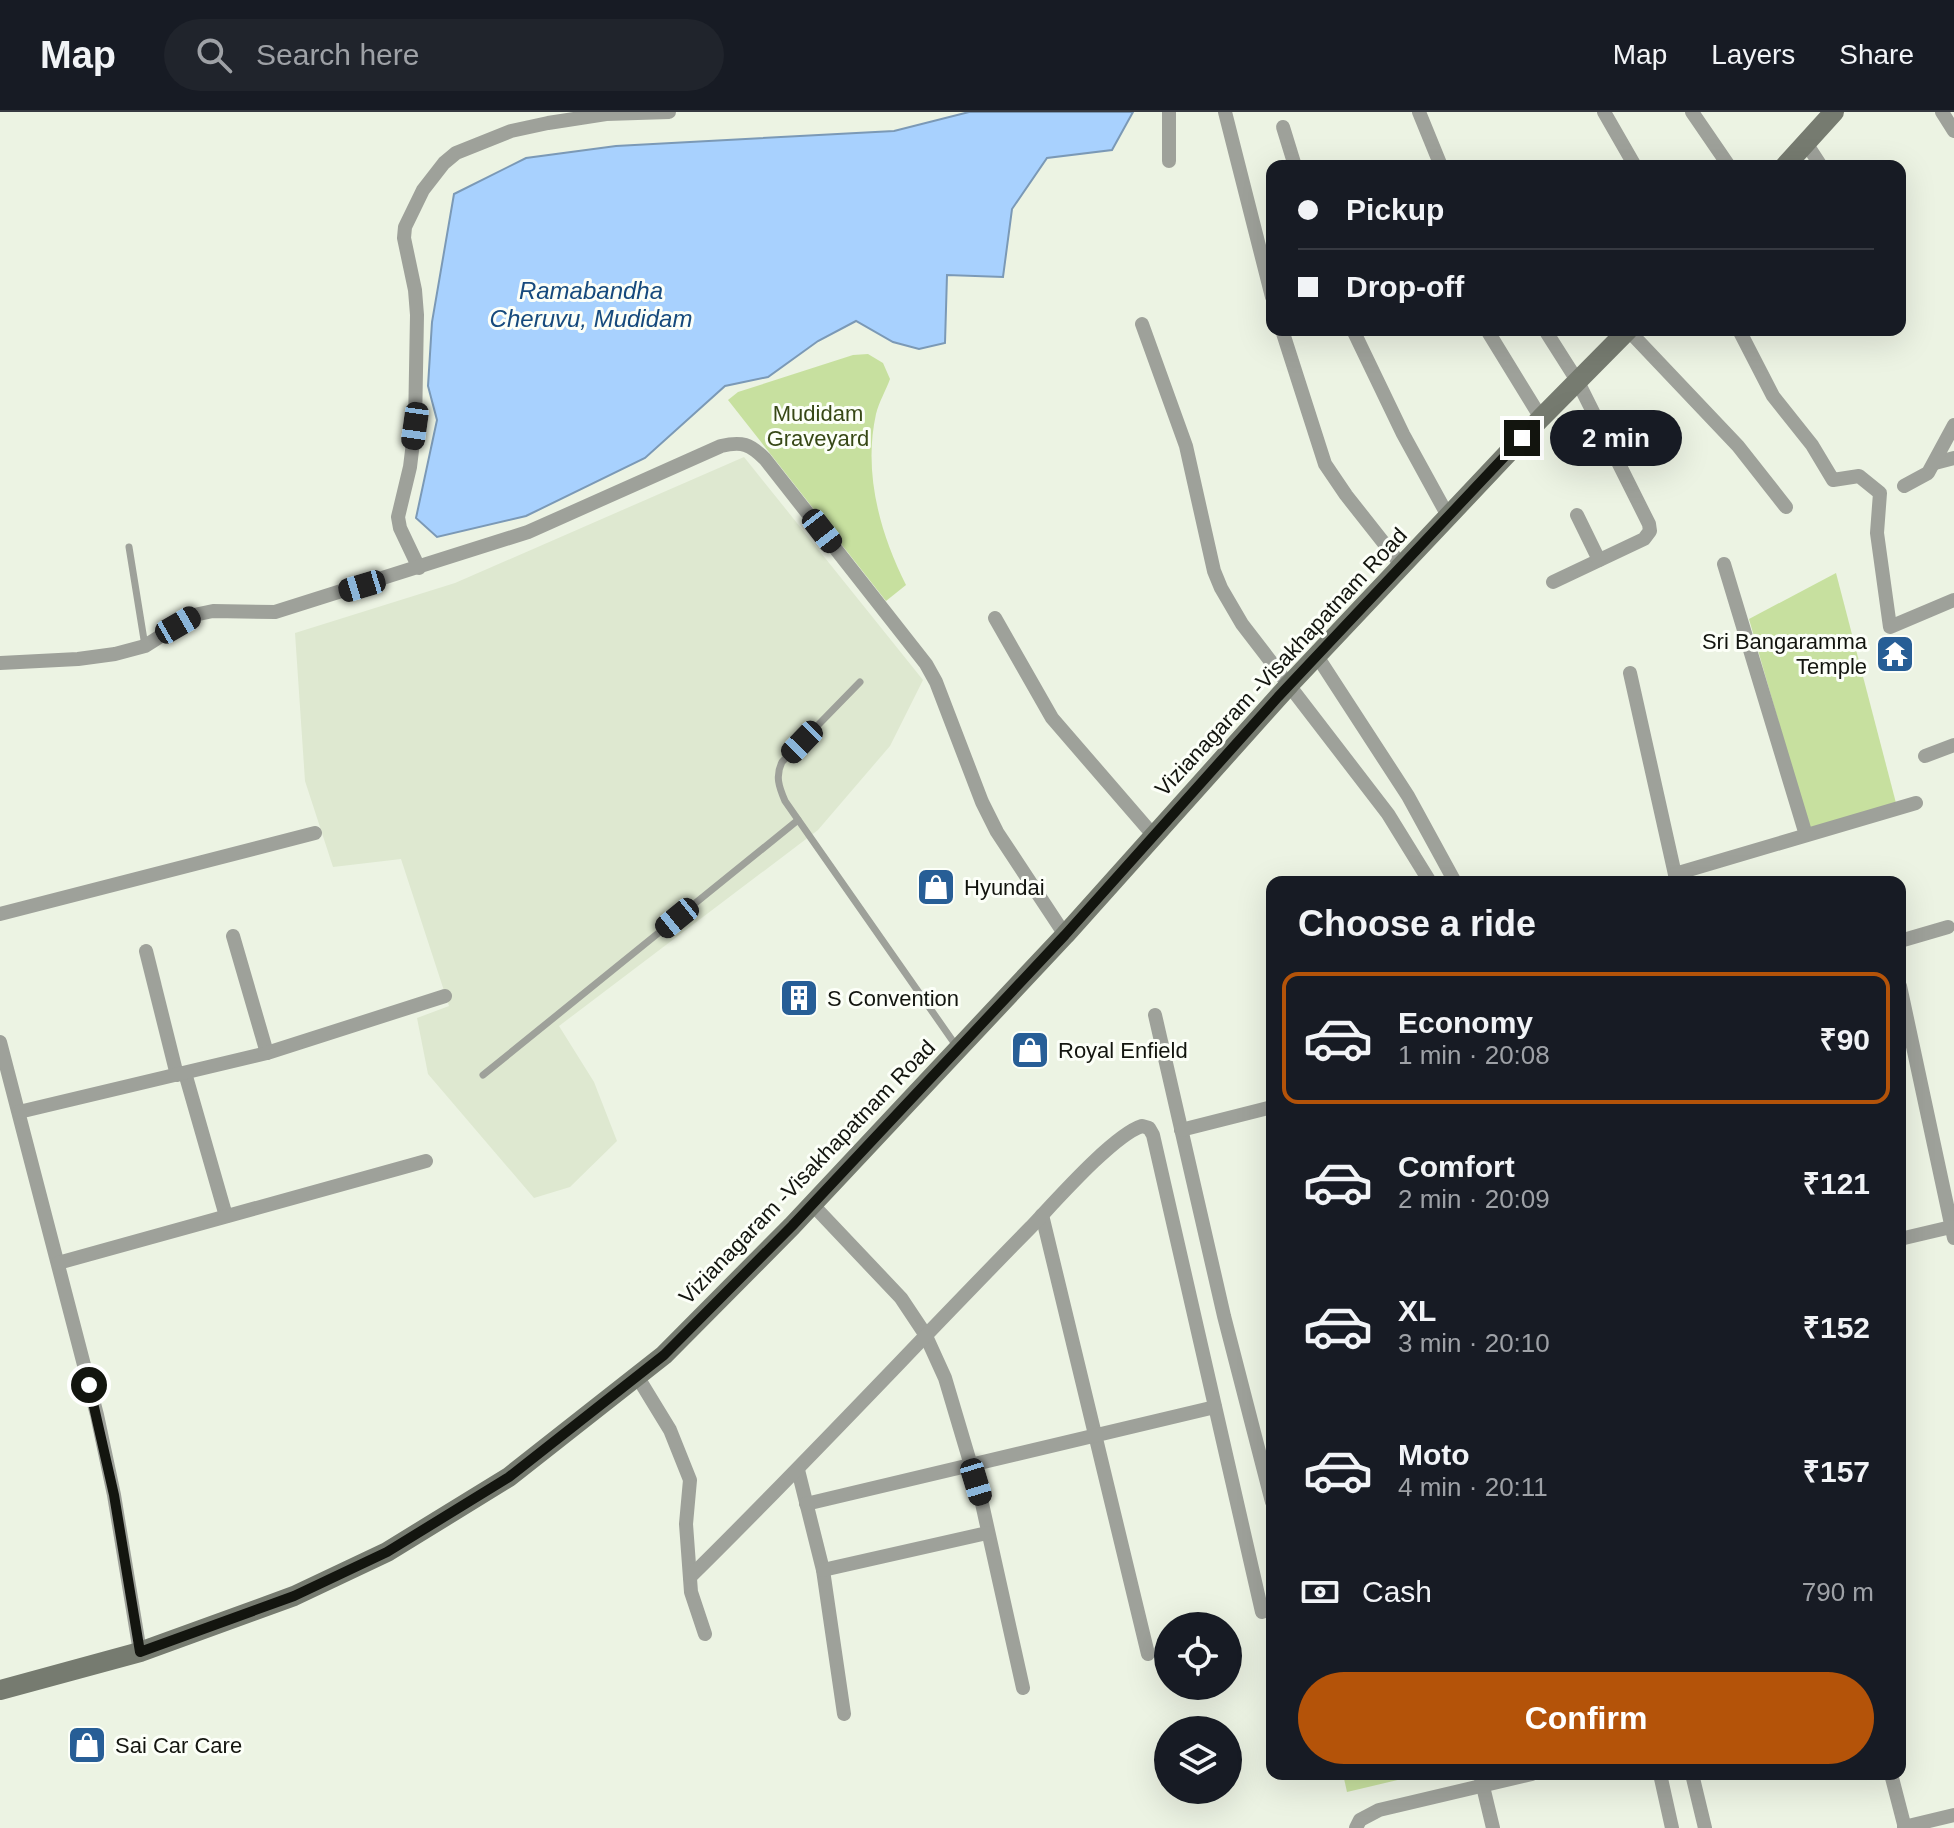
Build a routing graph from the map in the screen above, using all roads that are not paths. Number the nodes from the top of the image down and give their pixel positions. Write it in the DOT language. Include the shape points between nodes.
graph roads {
  1 [pos="669,112"];
  2 [pos="1169,112"];
  3 [pos="1225,112"];
  4 [pos="1419,112"];
  5 [pos="1604,112"];
  6 [pos="1692,112"];
  7 [pos="1834,112"];
  8 [pos="1942,112"];
  9 [pos="1283,127"];
  10 [pos="1954,131"];
  11 [pos="1806,143"];
  12 [pos="1293,160"];
  13 [pos="1439,160"];
  14 [pos="1632,160"];
  15 [pos="1725,160"];
  16 [pos="1790,160"];
  17 [pos="1817,160"];
  18 [pos="1169,161"];
  19 [pos="1266,273"];
  20 [pos="1142,324"];
  21 [pos="1284,336"];
  22 [pos="1356,336"];
  23 [pos="1491,336"];
  24 [pos="1549,336"];
  25 [pos="1622,336"];
  26 [pos="1634,336"];
  27 [pos="1742,336"];
  28 [pos="1578,382"];
  29 [pos="1541,418"];
  30 [pos="1954,425"];
  31 [pos="1954,458"];
  32 [pos="1935,463"];
  33 [pos="1904,486"];
  34 [pos="1786,507"];
  35 [pos="1577,515"];
  36 [pos="1448,516"];
  37 [pos="129,547"];
  38 [pos="1599,560"];
  39 [pos="1724,564"];
  40 [pos="1402,566"];
  41 [pos="419,568"];
  42 [pos="1553,582"];
  43 [pos="1954,600"];
  44 [pos="995,618"];
  45 [pos="145,646"];
  46 [pos="1317,656"];
  47 [pos="0,663"];
  48 [pos="1630,673"];
  49 [pos="860,682"];
  50 [pos="1290,684"];
  51 [pos="1954,745"];
  52 [pos="1925,756"];
  53 [pos="1916,803"];
  54 [pos="798,820"];
  55 [pos="315,833"];
  56 [pos="1806,835"];
  57 [pos="1154,836"];
  58 [pos="1426,876"];
  59 [pos="1452,876"];
  60 [pos="1676,876"];
  61 [pos="1682,876"];
  62 [pos="0,914"];
  63 [pos="1948,927"];
  64 [pos="1065,935"];
  65 [pos="233,936"];
  66 [pos="1906,939"];
  67 [pos="146,951"];
  68 [pos="445,996"];
  69 [pos="1906,1014"];
  70 [pos="1155,1015"];
  71 [pos="0,1042"];
  72 [pos="958,1049"];
  73 [pos="267,1053"];
  74 [pos="181,1074"];
  75 [pos="483,1075"];
  76 [pos="1266,1109"];
  77 [pos="19,1112"];
  78 [pos="1181,1130"];
  79 [pos="426,1161"];
  80 [pos="812,1204"];
  81 [pos="1042,1215"];
  82 [pos="226,1216"];
  83 [pos="1953,1232"];
  84 [pos="1906,1238"];
  85 [pos="58,1263"];
  86 [pos="925,1334"];
  87 [pos="637,1376"];
  88 [pos="1215,1407"];
  89 [pos="1097,1436"];
  90 [pos="970,1464"];
  91 [pos="798,1470"];
  92 [pos="1266,1479"];
  93 [pos="806,1504"];
  94 [pos="987,1533"];
  95 [pos="823,1570"];
  96 [pos="690,1577"];
  97 [pos="1262,1612"];
  98 [pos="705,1634"];
  99 [pos="140,1652"];
  100 [pos="1148,1654"];
  101 [pos="1023,1688"];
  102 [pos="0,1690"];
  103 [pos="844,1714"];
  104 [pos="1478,1780"];
  105 [pos="1481,1780"];
  106 [pos="1661,1780"];
  107 [pos="1693,1780"];
  108 [pos="1892,1780"];
  109 [pos="1954,1815"];
  110 [pos="1356,1828"];
  111 [pos="1493,1828"];
  112 [pos="1672,1828"];
  113 [pos="1705,1828"];
  114 [pos="1904,1828"];
  1 -- 41 [label="street" via="606,114 511,131 456,153 423,190 404,238 417,315 416,413 398,517"];
  2 -- 18 [label="street"];
  3 -- 19 [label="street"];
  4 -- 13 [label="street"];
  5 -- 14 [label="street"];
  6 -- 15 [label="street"];
  7 -- 11 [label="main road"];
  8 -- 10 [label="street"];
  9 -- 12 [label="street"];
  11 -- 16 [label="main road"];
  11 -- 17 [label="street"];
  20 -- 50 [label="street" via="1186,446 1214,571 1242,624"];
  21 -- 40 [label="street" via="1325,464"];
  22 -- 36 [label="street"];
  23 -- 29 [label="street"];
  24 -- 28 [label="street"];
  25 -- 28 [label="main road, Vizianagaram -Visakhapatnam Road"];
  26 -- 34 [label="street" via="1738,446"];
  27 -- 43 [label="street" via="1773,396 1833,480 1859,476 1880,493 1877,533 1890,627"];
  28 -- 29 [label="main road, Vizianagaram -Visakhapatnam Road"];
  28 -- 38 [label="street" via="1650,531"];
  29 -- 36 [label="main road, Vizianagaram -Visakhapatnam Road"];
  30 -- 32 [label="street"];
  31 -- 32 [label="street"];
  32 -- 33 [label="street"];
  35 -- 38 [label="street"];
  36 -- 40 [label="main road, Vizianagaram -Visakhapatnam Road"];
  37 -- 45 [label="lane"];
  38 -- 42 [label="street"];
  39 -- 56 [label="street"];
  40 -- 46 [label="main road, Vizianagaram -Visakhapatnam Road"];
  41 -- 45 [label="street" via="275,612 194,615"];
  41 -- 64 [label="street" via="528,532 721,446 743,442 753,447 926,664 997,832"];
  44 -- 57 [label="street" via="1052,718"];
  45 -- 47 [label="street" via="78,659"];
  46 -- 50 [label="main road, Vizianagaram -Visakhapatnam Road"];
  46 -- 59 [label="street" via="1408,796"];
  48 -- 60 [label="street"];
  49 -- 54 [label="lane" via="778,770 779,788"];
  50 -- 57 [label="main road, Vizianagaram -Visakhapatnam Road"];
  50 -- 58 [label="street" via="1388,814"];
  51 -- 52 [label="street"];
  53 -- 56 [label="street"];
  54 -- 72 [label="lane"];
  54 -- 75 [label="lane"];
  55 -- 62 [label="street"];
  56 -- 61 [label="street"];
  57 -- 64 [label="main road, Vizianagaram -Visakhapatnam Road"];
  63 -- 66 [label="street"];
  64 -- 72 [label="main road, Vizianagaram -Visakhapatnam Road"];
  65 -- 73 [label="street"];
  67 -- 74 [label="street"];
  68 -- 73 [label="street"];
  69 -- 83 [label="street"];
  70 -- 78 [label="street"];
  71 -- 77 [label="street"];
  72 -- 80 [label="main road, Vizianagaram -Visakhapatnam Road"];
  73 -- 74 [label="street"];
  74 -- 77 [label="street"];
  74 -- 82 [label="street"];
  76 -- 78 [label="street"];
  77 -- 85 [label="street"];
  78 -- 92 [label="street"];
  79 -- 82 [label="street"];
  80 -- 86 [label="street" via="901,1298"];
  80 -- 87 [label="main road, Vizianagaram -Visakhapatnam Road"];
  81 -- 86 [label="street"];
  81 -- 88 [label="street" via="1123,1137 1135,1128 1149,1128"];
  81 -- 89 [label="street"];
  82 -- 85 [label="street"];
  83 -- 84 [label="street"];
  85 -- 99 [label="street" via="114,1495"];
  86 -- 90 [label="street" via="945,1378"];
  86 -- 91 [label="street"];
  87 -- 96 [label="street" via="670,1430 690,1480"];
  87 -- 99 [label="main road, Vizianagaram -Visakhapatnam Road" via="509,1477 387,1552 294,1596"];
  88 -- 89 [label="street"];
  88 -- 97 [label="street"];
  89 -- 90 [label="street"];
  89 -- 100 [label="street"];
  90 -- 93 [label="street"];
  90 -- 94 [label="street"];
  91 -- 93 [label="street"];
  91 -- 96 [label="street"];
  93 -- 95 [label="street"];
  94 -- 95 [label="street"];
  94 -- 101 [label="street"];
  95 -- 103 [label="street"];
  96 -- 98 [label="street"];
  99 -- 102 [label="main road, Vizianagaram -Visakhapatnam Road"];
  104 -- 110 [label="street" via="1379,1810"];
  105 -- 111 [label="street"];
  106 -- 112 [label="street"];
  107 -- 113 [label="street"];
  108 -- 114 [label="street"];
  109 -- 114 [label="street"];
}
